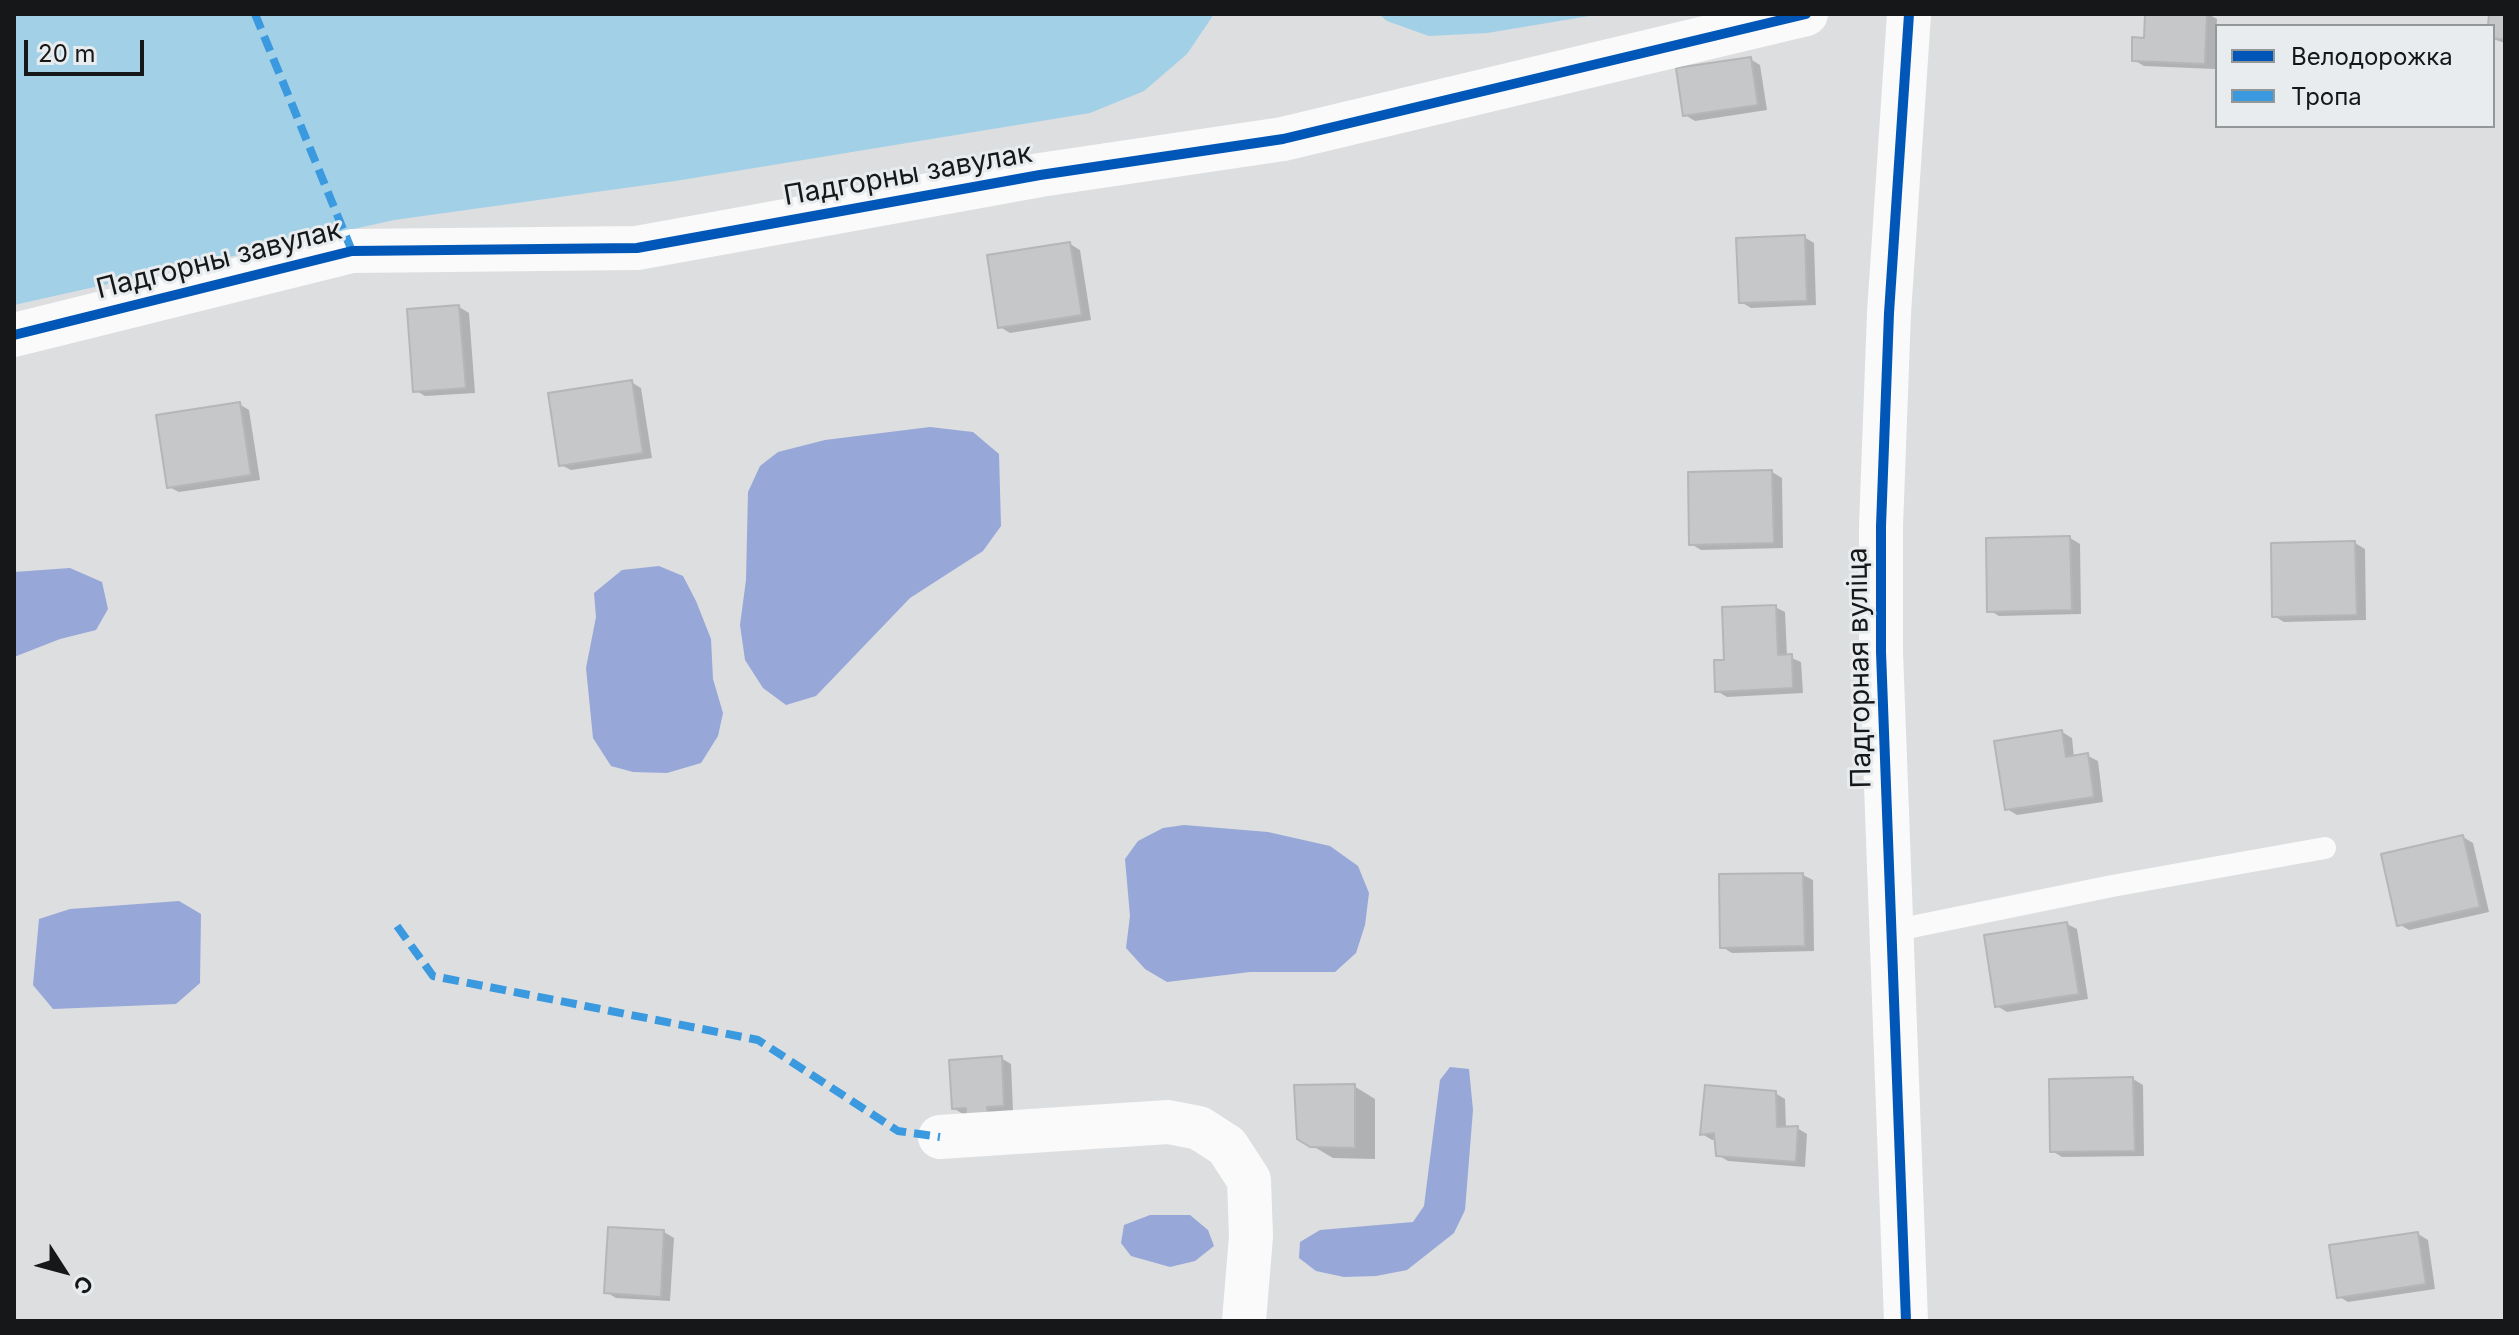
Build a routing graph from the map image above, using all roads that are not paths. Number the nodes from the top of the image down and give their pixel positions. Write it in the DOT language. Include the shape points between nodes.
graph roads {
  1 [pos="1806,14"];
  2 [pos="1909,14"];
  3 [pos="14,335"];
  4 [pos="2325,848"];
  5 [pos="1892,931"];
  6 [pos="940,1137"];
  7 [pos="1244,1321"];
  8 [pos="1906,1321"];
  1 -- 3 [label="street, Падгорны завулак" via="1283,139 1040,175 637,248 352,251"];
  2 -- 5 [label="street, Падгорная вуліца" via="1881,526"];
  4 -- 5 [label="lane"];
  5 -- 8 [label="street, Падгорная вуліца"];
  6 -- 7 [label="street" via="1168,1122 1199,1128 1227,1146 1249,1180"];
}
